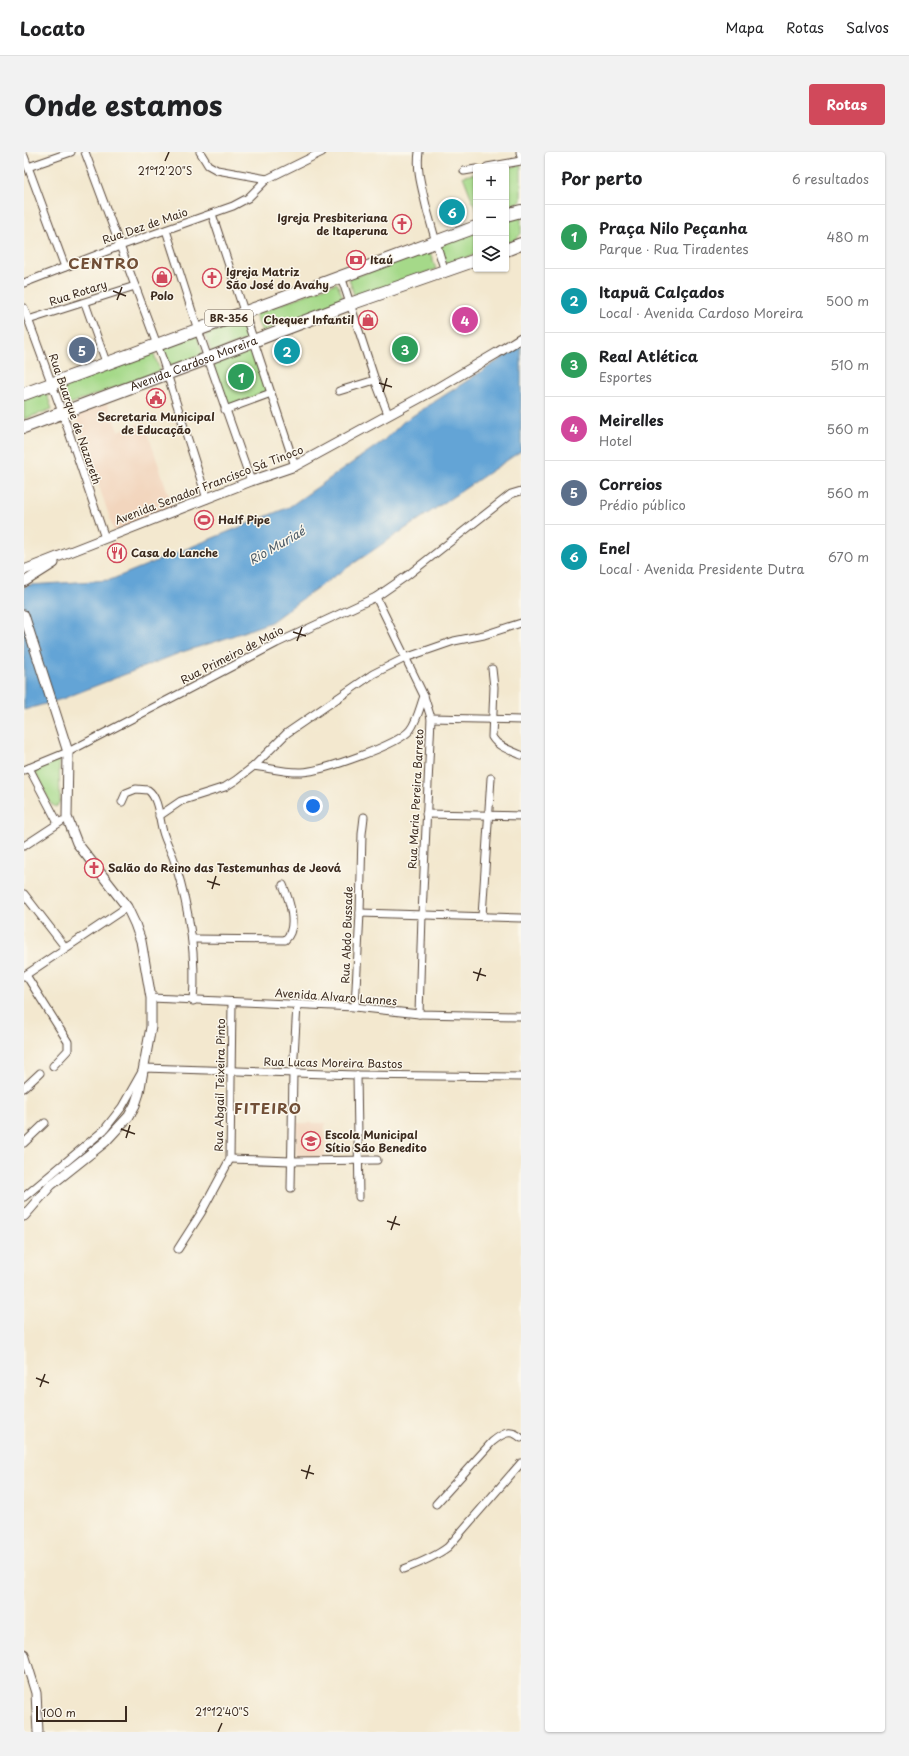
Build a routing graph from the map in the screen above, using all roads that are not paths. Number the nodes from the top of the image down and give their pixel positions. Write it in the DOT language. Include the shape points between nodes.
graph roads {
  1 [pos="71,152"];
  2 [pos="85,152"];
  3 [pos="200,152"];
  4 [pos="322,152"];
  5 [pos="419,152"];
  6 [pos="520,152"];
  7 [pos="24,156"];
  8 [pos="521,157"];
  9 [pos="521,161"];
  10 [pos="504,164"];
  11 [pos="28,167"];
  12 [pos="473,170"];
  13 [pos="464,171"];
  14 [pos="267,179"];
  15 [pos="521,211"];
  16 [pos="212,214"];
  17 [pos="509,214"];
  18 [pos="473,228"];
  19 [pos="166,230"];
  20 [pos="433,237"];
  21 [pos="520,244"];
  22 [pos="120,246"];
  23 [pos="509,249"];
  24 [pos="473,261"];
  25 [pos="64,267"];
  26 [pos="444,271"];
  27 [pos="341,276"];
  28 [pos="24,283"];
  29 [pos="135,286"];
  30 [pos="85,303"];
  31 [pos="350,304"];
  32 [pos="24,308"];
  33 [pos="244,312"];
  34 [pos="28,320"];
  35 [pos="198,330"];
  36 [pos="521,338"];
  37 [pos="253,340"];
  38 [pos="156,344"];
  39 [pos="209,358"];
  40 [pos="106,362"];
  41 [pos="167,374"];
  42 [pos="375,380"];
  43 [pos="51,383"];
  44 [pos="339,390"];
  45 [pos="271,393"];
  46 [pos="24,394"];
  47 [pos="225,410"];
  48 [pos="62,412"];
  49 [pos="388,414"];
  50 [pos="24,427"];
  51 [pos="295,466"];
  52 [pos="251,481"];
  53 [pos="521,490"];
  54 [pos="207,499"];
  55 [pos="105,538"];
  56 [pos="63,556"];
  57 [pos="24,570"];
  58 [pos="24,582"];
  59 [pos="376,597"];
  60 [pos="24,615"];
  61 [pos="521,623"];
  62 [pos="405,658"];
  63 [pos="492,669"];
  64 [pos="424,696"];
  65 [pos="431,718"];
  66 [pos="492,718"];
  67 [pos="521,720"];
  68 [pos="68,752"];
  69 [pos="521,755"];
  70 [pos="254,766"];
  71 [pos="26,769"];
  72 [pos="491,778"];
  73 [pos="122,802"];
  74 [pos="426,814"];
  75 [pos="489,815"];
  76 [pos="159,816"];
  77 [pos="521,816"];
  78 [pos="67,817"];
  79 [pos="364,817"];
  80 [pos="58,823"];
  81 [pos="24,846"];
  82 [pos="283,885"];
  83 [pos="24,894"];
  84 [pos="127,907"];
  85 [pos="360,914"];
  86 [pos="422,915"];
  87 [pos="482,916"];
  88 [pos="521,918"];
  89 [pos="192,938"];
  90 [pos="65,947"];
  91 [pos="25,976"];
  92 [pos="150,998"];
  93 [pos="193,1001"];
  94 [pos="232,1003"];
  95 [pos="296,1005"];
  96 [pos="355,1007"];
  97 [pos="420,1014"];
  98 [pos="521,1016"];
  99 [pos="53,1066"];
  100 [pos="144,1068"];
  101 [pos="40,1072"];
  102 [pos="231,1072"];
  103 [pos="292,1073"];
  104 [pos="357,1075"];
  105 [pos="521,1077"];
  106 [pos="24,1088"];
  107 [pos="45,1123"];
  108 [pos="24,1144"];
  109 [pos="230,1159"];
  110 [pos="358,1160"];
  111 [pos="377,1160"];
  112 [pos="291,1161"];
  113 [pos="291,1188"];
  114 [pos="24,1197"];
  115 [pos="359,1197"];
  116 [pos="24,1216"];
  117 [pos="178,1249"];
  118 [pos="521,1438"];
  119 [pos="521,1463"];
  120 [pos="436,1504"];
  121 [pos="404,1569"];
  122 [pos="24,1654"];
  123 [pos="38,1732"];
  1 -- 11 [label="street"];
  2 -- 22 [label="street"];
  3 -- 14 [label="street" via="208,165 217,170"];
  4 -- 14 [label="street, Rua Dez de Maio"];
  5 -- 20 [label="street" via="418,172"];
  6 -- 8 [label="street"];
  7 -- 11 [label="street"];
  9 -- 10 [label="street"];
  11 -- 25 [label="street"];
  12 -- 13 [label="street"];
  14 -- 16 [label="street, Rua Dez de Maio" via="248,198"];
  15 -- 17 [label="highway"];
  16 -- 19 [label="street, Rua Dez de Maio"];
  16 -- 33 [label="street"];
  18 -- 20 [label="highway, BR-356"];
  19 -- 22 [label="street, Rua Dez de Maio"];
  19 -- 35 [label="street, BR-356"];
  20 -- 26 [label="street"];
  20 -- 27 [label="highway, BR-356"];
  21 -- 23 [label="highway"];
  22 -- 25 [label="street, Rua Dez de Maio"];
  22 -- 29 [label="street"];
  24 -- 26 [label="highway, Avenida Cardoso Moreira / BR-356"];
  25 -- 28 [label="street, Rua Dez de Maio"];
  26 -- 31 [label="highway, Avenida Cardoso Moreira / BR-356"];
  27 -- 31 [label="street"];
  27 -- 33 [label="highway, BR-356"];
  29 -- 30 [label="street, Rua Rotary"];
  29 -- 38 [label="street"];
  30 -- 34 [label="street, Rua Rotary"];
  30 -- 40 [label="street"];
  31 -- 37 [label="highway, Avenida Cardoso Moreira / BR-356"];
  31 -- 42 [label="street"];
  32 -- 34 [label="street, Rua Buarque de Nazareth"];
  33 -- 35 [label="highway, BR-356"];
  33 -- 37 [label="street"];
  34 -- 43 [label="street, Rua Buarque de Nazareth"];
  35 -- 38 [label="highway, BR-356"];
  35 -- 39 [label="street, BR-356"];
  36 -- 49 [label="street, Avenida Senador Francisco Sá Tinoco"];
  37 -- 39 [label="highway, Avenida Cardoso Moreira / BR-356"];
  37 -- 45 [label="street"];
  38 -- 40 [label="highway, BR-356"];
  38 -- 41 [label="street"];
  39 -- 41 [label="highway, Avenida Cardoso Moreira / BR-356"];
  39 -- 47 [label="street, BR-356"];
  40 -- 43 [label="highway, BR-356"];
  41 -- 48 [label="highway, Avenida Cardoso Moreira / BR-356"];
  41 -- 54 [label="street"];
  42 -- 44 [label="street"];
  42 -- 49 [label="street"];
  43 -- 46 [label="highway, BR-356"];
  43 -- 48 [label="street, Rua Buarque de Nazareth"];
  45 -- 47 [label="street"];
  45 -- 51 [label="street"];
  47 -- 52 [label="street, BR-356"];
  48 -- 50 [label="highway, Avenida Cardoso Moreira / BR-356"];
  48 -- 55 [label="street, Rua Buarque de Nazareth"];
  49 -- 51 [label="street, Avenida Senador Francisco Sá Tinoco"];
  51 -- 52 [label="street, Avenida Senador Francisco Sá Tinoco"];
  52 -- 54 [label="street, Avenida Senador Francisco Sá Tinoco"];
  53 -- 59 [label="street, Rua Primeiro de Maio" via="511,494"];
  54 -- 55 [label="street, Avenida Senador Francisco Sá Tinoco"];
  55 -- 56 [label="street, Avenida Senador Francisco Sá Tinoco"];
  56 -- 57 [label="street, Avenida Senador Francisco Sá Tinoco"];
  56 -- 58 [label="street"];
  59 -- 62 [label="street, Rua Maria Pereira Barreto"];
  59 -- 68 [label="street, Rua Primeiro de Maio" via="277,643"];
  60 -- 68 [label="street"];
  61 -- 62 [label="street" via="454,641"];
  62 -- 64 [label="street, Rua Maria Pereira Barreto"];
  62 -- 70 [label="street" via="373,674 287,733"];
  63 -- 66 [label="street"];
  64 -- 65 [label="street, Rua Maria Pereira Barreto"];
  64 -- 70 [label="street" via="411,729 397,741 378,749 306,772"];
  65 -- 66 [label="street"];
  65 -- 74 [label="street, Rua Maria Pereira Barreto"];
  66 -- 67 [label="street"];
  66 -- 69 [label="street" via="494,740 503,748"];
  68 -- 71 [label="street, Rua Primeiro de Maio"];
  68 -- 78 [label="street"];
  70 -- 76 [label="street" via="225,787 181,801"];
  71 -- 80 [label="street"];
  72 -- 75 [label="street"];
  73 -- 76 [label="street" via="126,793 131,790 148,790 154,797"];
  74 -- 75 [label="street"];
  74 -- 86 [label="street, Rua Maria Pereira Barreto"];
  75 -- 77 [label="street"];
  75 -- 87 [label="street"];
  76 -- 89 [label="street" via="181,883"];
  78 -- 80 [label="street"];
  78 -- 84 [label="street" via="78,844"];
  79 -- 85 [label="street, Rua Abdo Bussade"];
  80 -- 81 [label="street"];
  82 -- 89 [label="street" via="291,915 290,933 285,940"];
  83 -- 90 [label="street"];
  84 -- 90 [label="street"];
  84 -- 92 [label="street" via="141,941"];
  85 -- 86 [label="street"];
  85 -- 96 [label="street, Rua Abdo Bussade"];
  86 -- 87 [label="street"];
  86 -- 97 [label="street, Rua Maria Pereira Barreto"];
  87 -- 88 [label="street"];
  89 -- 93 [label="street" via="195,964"];
  90 -- 91 [label="street"];
  91 -- 99 [label="street" via="68,1042 68,1050"];
  92 -- 93 [label="street, Avenida Alvaro Lannes"];
  92 -- 100 [label="street" via="151,1027"];
  93 -- 94 [label="street, Avenida Alvaro Lannes"];
  94 -- 95 [label="street, Avenida Alvaro Lannes"];
  94 -- 102 [label="street, Rua Abgail Teixeira Pinto"];
  95 -- 96 [label="street, Avenida Alvaro Lannes"];
  95 -- 103 [label="street"];
  96 -- 97 [label="street, Avenida Alvaro Lannes"];
  97 -- 98 [label="street, Avenida Alvaro Lannes"];
  100 -- 102 [label="street, Rua Lucas Moreira Bastos"];
  100 -- 114 [label="street" via="122,1107 104,1130"];
  100 -- 116 [label="street" via="139,1093 129,1116 105,1142 51,1185"];
  101 -- 106 [label="street"];
  102 -- 103 [label="street, Rua Lucas Moreira Bastos"];
  102 -- 109 [label="street, Rua Abgail Teixeira Pinto"];
  103 -- 104 [label="street, Rua Lucas Moreira Bastos"];
  103 -- 112 [label="street"];
  104 -- 105 [label="street, Rua Lucas Moreira Bastos"];
  104 -- 110 [label="street"];
  107 -- 108 [label="street"];
  109 -- 112 [label="street"];
  109 -- 117 [label="street, Rua Abgail Teixeira Pinto"];
  110 -- 111 [label="street"];
  110 -- 112 [label="street"];
  110 -- 115 [label="street"];
  112 -- 113 [label="street"];
  118 -- 120 [label="street" via="514,1433 502,1434"];
  119 -- 121 [label="street" via="448,1547"];
  122 -- 123 [label="street" via="36,1694"];
}
